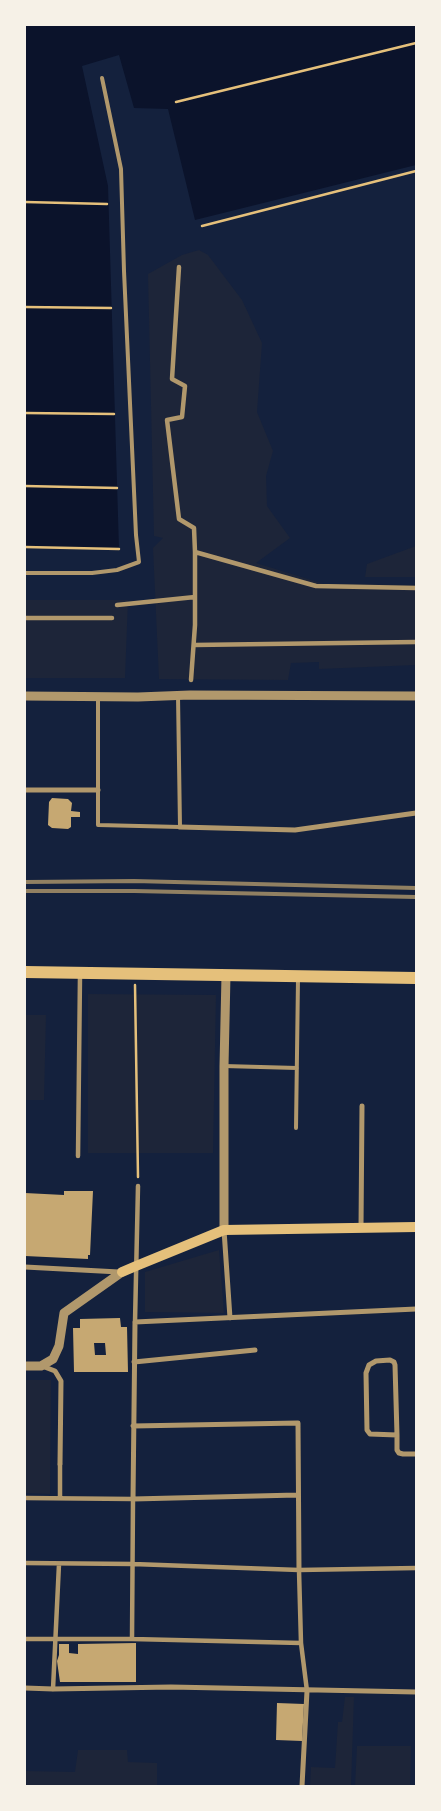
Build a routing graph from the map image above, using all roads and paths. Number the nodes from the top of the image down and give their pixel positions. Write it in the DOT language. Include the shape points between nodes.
graph roads {
  1 [pos="416,43"];
  2 [pos="102,78"];
  3 [pos="176,102"];
  4 [pos="416,171"];
  5 [pos="25,202"];
  6 [pos="108,204"];
  7 [pos="202,226"];
  8 [pos="179,267"];
  9 [pos="25,307"];
  10 [pos="111,308"];
  11 [pos="25,413"];
  12 [pos="114,414"];
  13 [pos="25,486"];
  14 [pos="117,488"];
  15 [pos="25,548"];
  16 [pos="119,549"];
  17 [pos="194,552"];
  18 [pos="25,572"];
  19 [pos="416,588"];
  20 [pos="195,597"];
  21 [pos="117,605"];
  22 [pos="25,618"];
  23 [pos="112,618"];
  24 [pos="416,642"];
  25 [pos="194,645"];
  26 [pos="191,680"];
  27 [pos="25,696"];
  28 [pos="98,696"];
  29 [pos="178,696"];
  30 [pos="416,696"];
  31 [pos="25,790"];
  32 [pos="98,790"];
  33 [pos="416,812"];
  34 [pos="180,827"];
  35 [pos="26,972"];
  36 [pos="80,973"];
  37 [pos="134,974"];
  38 [pos="226,976"];
  39 [pos="298,976"];
  40 [pos="416,978"];
  41 [pos="224,1066"];
  42 [pos="297,1068"];
  43 [pos="362,1106"];
  44 [pos="296,1128"];
  45 [pos="78,1156"];
  46 [pos="138,1186"];
  47 [pos="416,1227"];
  48 [pos="361,1228"];
  49 [pos="224,1230"];
  50 [pos="136,1266"];
  51 [pos="25,1267"];
  52 [pos="122,1272"];
  53 [pos="416,1310"];
  54 [pos="230,1318"];
  55 [pos="134,1322"];
  56 [pos="255,1350"];
  57 [pos="134,1362"];
  58 [pos="25,1366"];
  59 [pos="41,1366"];
  60 [pos="133,1426"];
  61 [pos="397,1435"];
  62 [pos="416,1454"];
  63 [pos="60,1464"];
  64 [pos="297,1495"];
  65 [pos="25,1498"];
  66 [pos="60,1498"];
  67 [pos="133,1499"];
  68 [pos="25,1563"];
  69 [pos="57,1564"];
  70 [pos="133,1564"];
  71 [pos="416,1568"];
  72 [pos="299,1570"];
  73 [pos="25,1639"];
  74 [pos="55,1639"];
  75 [pos="132,1639"];
  76 [pos="301,1643"];
  77 [pos="25,1688"];
  78 [pos="53,1690"];
  79 [pos="307,1691"];
  80 [pos="416,1692"];
  81 [pos="302,1786"];
  1 -- 3 [label="path"];
  2 -- 18 [label="lane" via="121,169 139,562 92,574"];
  4 -- 7 [label="path"];
  5 -- 6 [label="path"];
  8 -- 17 [label="street" via="172,379 185,386 182,417 168,420 179,519 194,528"];
  9 -- 10 [label="path"];
  11 -- 12 [label="path"];
  13 -- 14 [label="path"];
  15 -- 16 [label="path"];
  17 -- 19 [label="street" via="316,586"];
  17 -- 20 [label="street"];
  20 -- 21 [label="street"];
  20 -- 25 [label="street"];
  22 -- 23 [label="street"];
  24 -- 25 [label="street"];
  25 -- 26 [label="street"];
  27 -- 28 [label="street"];
  28 -- 29 [label="street"];
  28 -- 32 [label="lane"];
  29 -- 30 [label="street"];
  29 -- 34 [label="lane"];
  31 -- 32 [label="street"];
  32 -- 34 [label="lane" via="98,826"];
  33 -- 34 [label="street" via="295,830"];
  35 -- 36 [label="main road"];
  36 -- 37 [label="main road"];
  36 -- 45 [label="street"];
  37 -- 38 [label="main road"];
  37 -- 46 [label="path"];
  38 -- 39 [label="main road"];
  38 -- 41 [label="street"];
  39 -- 40 [label="main road"];
  39 -- 42 [label="lane"];
  41 -- 42 [label="lane"];
  41 -- 49 [label="street"];
  42 -- 44 [label="lane"];
  43 -- 48 [label="street"];
  46 -- 50 [label="street"];
  47 -- 48 [label="main road"];
  48 -- 49 [label="main road"];
  49 -- 50 [label="main road"];
  49 -- 54 [label="street"];
  50 -- 52 [label="main road"];
  50 -- 55 [label="street"];
  51 -- 52 [label="street"];
  52 -- 59 [label="street" via="64,1313 58,1346 52,1359"];
  53 -- 54 [label="street"];
  54 -- 55 [label="street"];
  55 -- 57 [label="street"];
  56 -- 57 [label="street"];
  57 -- 60 [label="street"];
  58 -- 59 [label="street"];
  59 -- 63 [label="street" via="55,1371 61,1381"];
  60 -- 64 [label="street" via="298,1423"];
  60 -- 67 [label="street"];
  61 -- 61 [label="street" via="395,1365 392,1361 376,1361 369,1365 366,1373 366,1430 370,1434"];
  61 -- 62 [label="street" via="399,1453"];
  63 -- 66 [label="street"];
  64 -- 67 [label="street"];
  64 -- 72 [label="street"];
  65 -- 66 [label="street"];
  66 -- 67 [label="street"];
  67 -- 70 [label="street"];
  68 -- 69 [label="street"];
  69 -- 70 [label="street"];
  69 -- 74 [label="street"];
  70 -- 72 [label="street"];
  70 -- 75 [label="street"];
  71 -- 72 [label="street"];
  72 -- 76 [label="street"];
  73 -- 74 [label="street"];
  74 -- 75 [label="street"];
  74 -- 78 [label="street"];
  75 -- 76 [label="street"];
  76 -- 79 [label="street"];
  77 -- 78 [label="street"];
  78 -- 79 [label="street" via="171,1687"];
  79 -- 80 [label="street"];
  79 -- 81 [label="street"];
}
